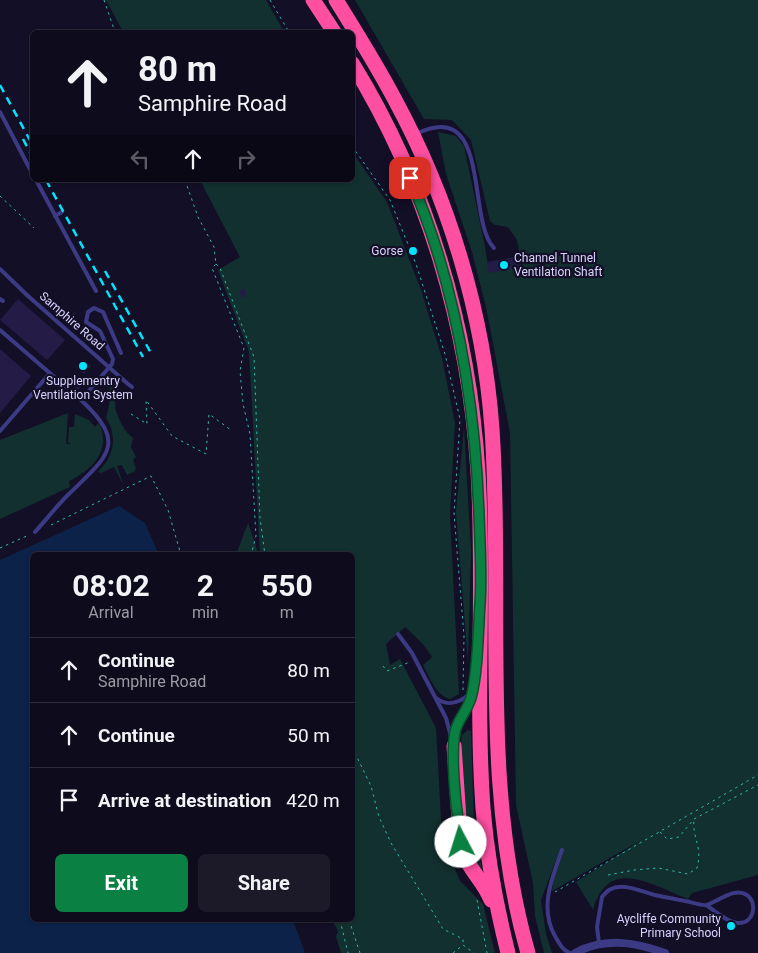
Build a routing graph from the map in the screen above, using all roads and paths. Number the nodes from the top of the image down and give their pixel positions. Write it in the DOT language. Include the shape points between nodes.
graph roads {
  1 [pos="104,0"];
  2 [pos="270,0"];
  3 [pos="313,0"];
  4 [pos="336,0"];
  5 [pos="114,30"];
  6 [pos="288,30"];
  7 [pos="333,30"];
  8 [pos="354,30"];
  9 [pos="355,31"];
  10 [pos="355,68"];
  11 [pos="0,112"];
  12 [pos="412,135"];
  13 [pos="355,150"];
  14 [pos="30,169"];
  15 [pos="37,182"];
  16 [pos="186,182"];
  17 [pos="0,196"];
  18 [pos="62,212"];
  19 [pos="55,216"];
  20 [pos="34,228"];
  21 [pos="494,248"];
  22 [pos="216,264"];
  23 [pos="0,269"];
  24 [pos="96,291"];
  25 [pos="0,330"];
  26 [pos="122,353"];
  27 [pos="50,374"];
  28 [pos="130,386"];
  29 [pos="81,400"];
  30 [pos="131,414"];
  31 [pos="0,430"];
  32 [pos="230,430"];
  33 [pos="35,532"];
  34 [pos="0,548"];
  35 [pos="180,552"];
  36 [pos="252,552"];
  37 [pos="265,552"];
  38 [pos="480,602"];
  39 [pos="398,634"];
  40 [pos="411,661"];
  41 [pos="383,666"];
  42 [pos="432,692"];
  43 [pos="468,692"];
  44 [pos="454,746"];
  45 [pos="355,753"];
  46 [pos="758,776"];
  47 [pos="758,785"];
  48 [pos="694,819"];
  49 [pos="660,831"];
  50 [pos="562,850"];
  51 [pos="608,875"];
  52 [pos="476,896"];
  53 [pos="548,897"];
  54 [pos="706,905"];
  55 [pos="340,922"];
  56 [pos="350,922"];
  57 [pos="502,927"];
  58 [pos="599,944"];
  59 [pos="463,945"];
  60 [pos="348,953"];
  61 [pos="360,953"];
  62 [pos="453,953"];
  63 [pos="474,953"];
  64 [pos="487,953"];
  65 [pos="508,953"];
  66 [pos="528,953"];
  67 [pos="570,953"];
  68 [pos="576,953"];
  69 [pos="665,953"];
  1 -- 5 [label="path"];
  2 -- 6 [label="path"];
  3 -- 7 [label="highway"];
  4 -- 8 [label="highway"];
  9 -- 12 [label="highway"];
  10 -- 38 [label="highway" via="378,108 418,196 450,295 466,373 478,471"];
  11 -- 14 [label="lane"];
  12 -- 21 [label="lane" via="427,129 448,129 466,140 484,222"];
  12 -- 66 [label="highway" via="439,197 461,260 487,379 496,494 496,681 501,800 512,886"];
  13 -- 43 [label="path" via="390,200 416,264 445,354 460,419 454,513"];
  15 -- 19 [label="lane"];
  16 -- 22 [label="path" via="198,217 214,247"];
  17 -- 20 [label="path"];
  18 -- 19 [label="lane"];
  19 -- 24 [label="lane"];
  22 -- 36 [label="path" via="212,268 244,348 240,371 250,434 256,536"];
  22 -- 37 [label="path" via="254,357 260,518"];
  23 -- 28 [label="lane, Samphire Road, bridge"];
  25 -- 27 [label="lane"];
  26 -- 29 [label="lane" via="103,312 94,308 88,312 86,322 100,331 114,359"];
  27 -- 29 [label="lane"];
  27 -- 31 [label="lane"];
  29 -- 33 [label="lane" via="104,424 108,450 94,471 70,492"];
  30 -- 32 [label="path" via="147,424 146,400 172,436 206,454 209,414"];
  33 -- 34 [label="path"];
  33 -- 35 [label="path" via="151,476 168,510"];
  38 -- 43 [label="highway"];
  38 -- 57 [label="highway" via="483,808"];
  39 -- 42 [label="lane"];
  40 -- 41 [label="path" via="388,671"];
  42 -- 43 [label="lane" via="439,701 451,703 461,701"];
  42 -- 44 [label="lane" via="448,722"];
  43 -- 44 [label="lane" via="467,709 456,729"];
  44 -- 57 [label="highway" via="461,848 470,867 487,889"];
  45 -- 59 [label="path" via="372,786 379,817 391,843 443,928 463,939"];
  46 -- 49 [label="path"];
  47 -- 48 [label="path"];
  48 -- 49 [label="path" via="679,838 667,839"];
  48 -- 51 [label="path" via="693,828 701,854 697,868 688,874 658,868"];
  49 -- 53 [label="path"];
  50 -- 53 [label="lane"];
  52 -- 64 [label="path"];
  53 -- 67 [label="lane" via="549,927 564,951"];
  54 -- 54 [label="lane" via="730,894 743,893 750,897 754,913 748,920 733,922"];
  54 -- 58 [label="lane" via="620,886 602,897 597,927"];
  55 -- 60 [label="path"];
  56 -- 61 [label="path"];
  57 -- 65 [label="highway"];
  58 -- 68 [label="street"];
  58 -- 69 [label="street" via="635,945"];
  59 -- 62 [label="path"];
  59 -- 63 [label="path"];
}
